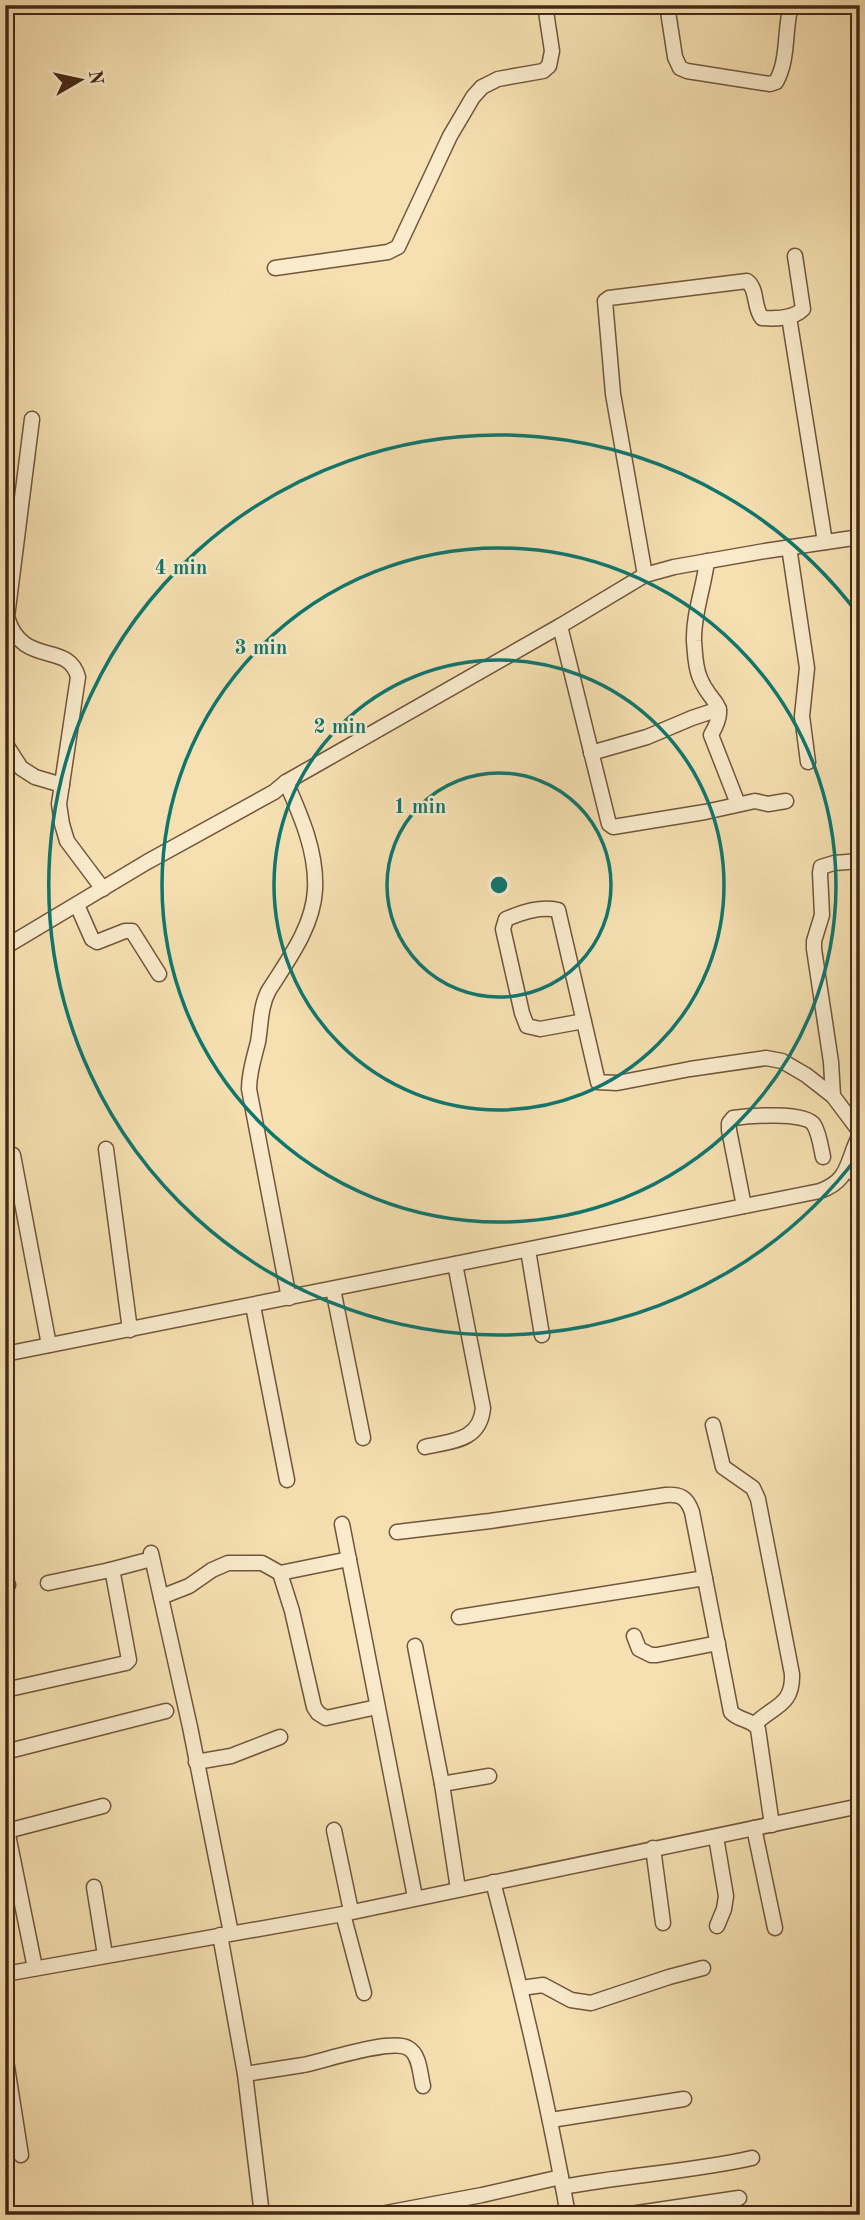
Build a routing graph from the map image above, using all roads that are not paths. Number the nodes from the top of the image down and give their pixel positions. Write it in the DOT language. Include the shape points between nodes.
graph roads {
  1 [pos="545,5"];
  2 [pos="667,5"];
  3 [pos="791,5"];
  4 [pos="795,256"];
  5 [pos="275,268"];
  6 [pos="789,317"];
  7 [pos="32,419"];
  8 [pos="860,537"];
  9 [pos="825,542"];
  10 [pos="789,547"];
  11 [pos="708,561"];
  12 [pos="645,575"];
  13 [pos="560,626"];
  14 [pos="719,709"];
  15 [pos="687,720"];
  16 [pos="711,735"];
  17 [pos="5,743"];
  18 [pos="592,753"];
  19 [pos="808,762"];
  20 [pos="286,782"];
  21 [pos="62,785"];
  22 [pos="786,801"];
  23 [pos="738,804"];
  24 [pos="860,861"];
  25 [pos="103,889"];
  26 [pos="77,905"];
  27 [pos="5,947"];
  28 [pos="159,974"];
  29 [pos="584,1021"];
  30 [pos="833,1096"];
  31 [pos="860,1133"];
  32 [pos="106,1149"];
  33 [pos="13,1155"];
  34 [pos="823,1157"];
  35 [pos="848,1168"];
  36 [pos="860,1179"];
  37 [pos="744,1206"];
  38 [pos="528,1250"];
  39 [pos="455,1264"];
  40 [pos="333,1289"];
  41 [pos="289,1298"];
  42 [pos="253,1306"];
  43 [pos="130,1330"];
  44 [pos="542,1335"];
  45 [pos="49,1345"];
  46 [pos="5,1354"];
  47 [pos="713,1425"];
  48 [pos="363,1438"];
  49 [pos="425,1447"];
  50 [pos="287,1480"];
  51 [pos="342,1524"];
  52 [pos="397,1532"];
  53 [pos="349,1559"];
  54 [pos="110,1570"];
  55 [pos="280,1573"];
  56 [pos="705,1578"];
  57 [pos="48,1583"];
  58 [pos="161,1597"];
  59 [pos="459,1617"];
  60 [pos="634,1636"];
  61 [pos="718,1643"];
  62 [pos="415,1646"];
  63 [pos="5,1690"];
  64 [pos="377,1707"];
  65 [pos="166,1711"];
  66 [pos="755,1724"];
  67 [pos="280,1737"];
  68 [pos="5,1752"];
  69 [pos="196,1762"];
  70 [pos="489,1776"];
  71 [pos="442,1784"];
  72 [pos="103,1806"];
  73 [pos="860,1806"];
  74 [pos="6,1825"];
  75 [pos="772,1825"];
  76 [pos="754,1828"];
  77 [pos="334,1830"];
  78 [pos="716,1837"];
  79 [pos="653,1848"];
  80 [pos="493,1882"];
  81 [pos="94,1887"];
  82 [pos="458,1889"];
  83 [pos="415,1897"];
  84 [pos="347,1912"];
  85 [pos="663,1923"];
  86 [pos="717,1926"];
  87 [pos="775,1928"];
  88 [pos="226,1934"];
  89 [pos="105,1955"];
  90 [pos="35,1968"];
  91 [pos="703,1968"];
  92 [pos="5,1974"];
  93 [pos="521,1988"];
  94 [pos="364,1993"];
  95 [pos="5,2054"];
  96 [pos="245,2074"];
  97 [pos="423,2087"];
  98 [pos="684,2099"];
  99 [pos="551,2120"];
  100 [pos="21,2155"];
  101 [pos="752,2158"];
  102 [pos="562,2182"];
  103 [pos="257,2191"];
  104 [pos="739,2198"];
  105 [pos="431,2209"];
  106 [pos="394,2213"];
  107 [pos="252,2215"];
  108 [pos="262,2215"];
  109 [pos="375,2215"];
  110 [pos="568,2215"];
  111 [pos="624,2215"];
  1 -- 5 [label="street" via="552,51 549,66 491,82 473,97 398,247"];
  2 -- 3 [label="street" via="680,68 774,84 785,55"];
  4 -- 6 [label="street" via="803,309"];
  6 -- 9 [label="street"];
  6 -- 12 [label="street" via="762,318 747,281 605,301 613,394"];
  7 -- 21 [label="street" via="7,617 21,643 56,655 76,668"];
  8 -- 9 [label="street"];
  9 -- 10 [label="street"];
  10 -- 11 [label="street"];
  10 -- 19 [label="street" via="807,668 802,716"];
  11 -- 12 [label="street"];
  11 -- 14 [label="street" via="694,638 696,667"];
  12 -- 13 [label="street"];
  13 -- 18 [label="street"];
  13 -- 20 [label="street"];
  14 -- 15 [label="street"];
  14 -- 16 [label="street" via="719,723"];
  15 -- 16 [label="street"];
  15 -- 18 [label="street"];
  16 -- 23 [label="street"];
  17 -- 21 [label="street" via="21,768"];
  18 -- 23 [label="street" via="613,827"];
  20 -- 25 [label="street"];
  20 -- 41 [label="street" via="310,845 313,908 263,1005 249,1089"];
  21 -- 25 [label="street" via="59,804 67,841"];
  22 -- 23 [label="street"];
  24 -- 30 [label="street" via="825,865 820,873 822,915 814,949"];
  25 -- 26 [label="street"];
  26 -- 27 [label="street"];
  26 -- 28 [label="street" via="92,939 97,942 132,931"];
  29 -- 29 [label="street" via="558,910 523,912 506,919 503,929 527,1026 540,1029"];
  29 -- 30 [label="street" via="598,1082 617,1083 766,1058 782,1061"];
  30 -- 31 [label="street"];
  31 -- 35 [label="street"];
  32 -- 43 [label="street"];
  33 -- 45 [label="street"];
  34 -- 37 [label="street" via="814,1125 806,1118 733,1118 729,1130"];
  35 -- 36 [label="street"];
  35 -- 37 [label="street" via="835,1185 820,1191"];
  37 -- 38 [label="street"];
  38 -- 39 [label="street"];
  38 -- 44 [label="street"];
  39 -- 40 [label="street"];
  39 -- 49 [label="street" via="482,1421 464,1437"];
  40 -- 41 [label="street"];
  40 -- 48 [label="street"];
  41 -- 42 [label="street"];
  42 -- 43 [label="street"];
  42 -- 50 [label="street"];
  43 -- 45 [label="street"];
  45 -- 46 [label="street"];
  47 -- 66 [label="street" via="723,1467 752,1488 758,1499 792,1674 790,1696"];
  51 -- 53 [label="street"];
  52 -- 56 [label="street" via="675,1494 689,1503"];
  53 -- 55 [label="street"];
  53 -- 64 [label="street"];
  54 -- 57 [label="street"];
  54 -- 58 [label="street" via="147,1557"];
  54 -- 63 [label="street" via="129,1661"];
  55 -- 58 [label="street" via="262,1563 228,1563"];
  55 -- 64 [label="street" via="318,1713 326,1718"];
  56 -- 59 [label="street"];
  56 -- 61 [label="street"];
  58 -- 69 [label="street"];
  60 -- 61 [label="street" via="639,1649 651,1656"];
  61 -- 66 [label="street" via="731,1712"];
  62 -- 71 [label="street"];
  64 -- 83 [label="street"];
  65 -- 68 [label="street"];
  66 -- 75 [label="street"];
  67 -- 69 [label="street" via="230,1756"];
  69 -- 88 [label="street"];
  70 -- 71 [label="street"];
  71 -- 82 [label="street"];
  72 -- 74 [label="street"];
  73 -- 75 [label="street"];
  74 -- 90 [label="street"];
  75 -- 76 [label="street"];
  76 -- 78 [label="street"];
  76 -- 87 [label="street"];
  77 -- 84 [label="street"];
  78 -- 79 [label="street"];
  78 -- 86 [label="street" via="726,1896"];
  79 -- 80 [label="street"];
  79 -- 85 [label="street"];
  80 -- 82 [label="street"];
  80 -- 93 [label="street"];
  81 -- 89 [label="street"];
  82 -- 83 [label="street"];
  83 -- 84 [label="street"];
  84 -- 88 [label="street"];
  84 -- 94 [label="street"];
  88 -- 89 [label="street"];
  88 -- 96 [label="street"];
  89 -- 90 [label="street"];
  90 -- 92 [label="street"];
  91 -- 93 [label="street" via="591,2003 571,2000 542,1985"];
  93 -- 99 [label="street"];
  95 -- 100 [label="street"];
  96 -- 97 [label="street" via="401,2045 417,2057"];
  96 -- 103 [label="street"];
  98 -- 99 [label="street"];
  99 -- 102 [label="street"];
  101 -- 102 [label="street"];
  102 -- 105 [label="street"];
  102 -- 110 [label="street"];
  103 -- 107 [label="street"];
  103 -- 108 [label="street"];
  104 -- 111 [label="street"];
  105 -- 106 [label="street"];
  106 -- 109 [label="street"];
}
